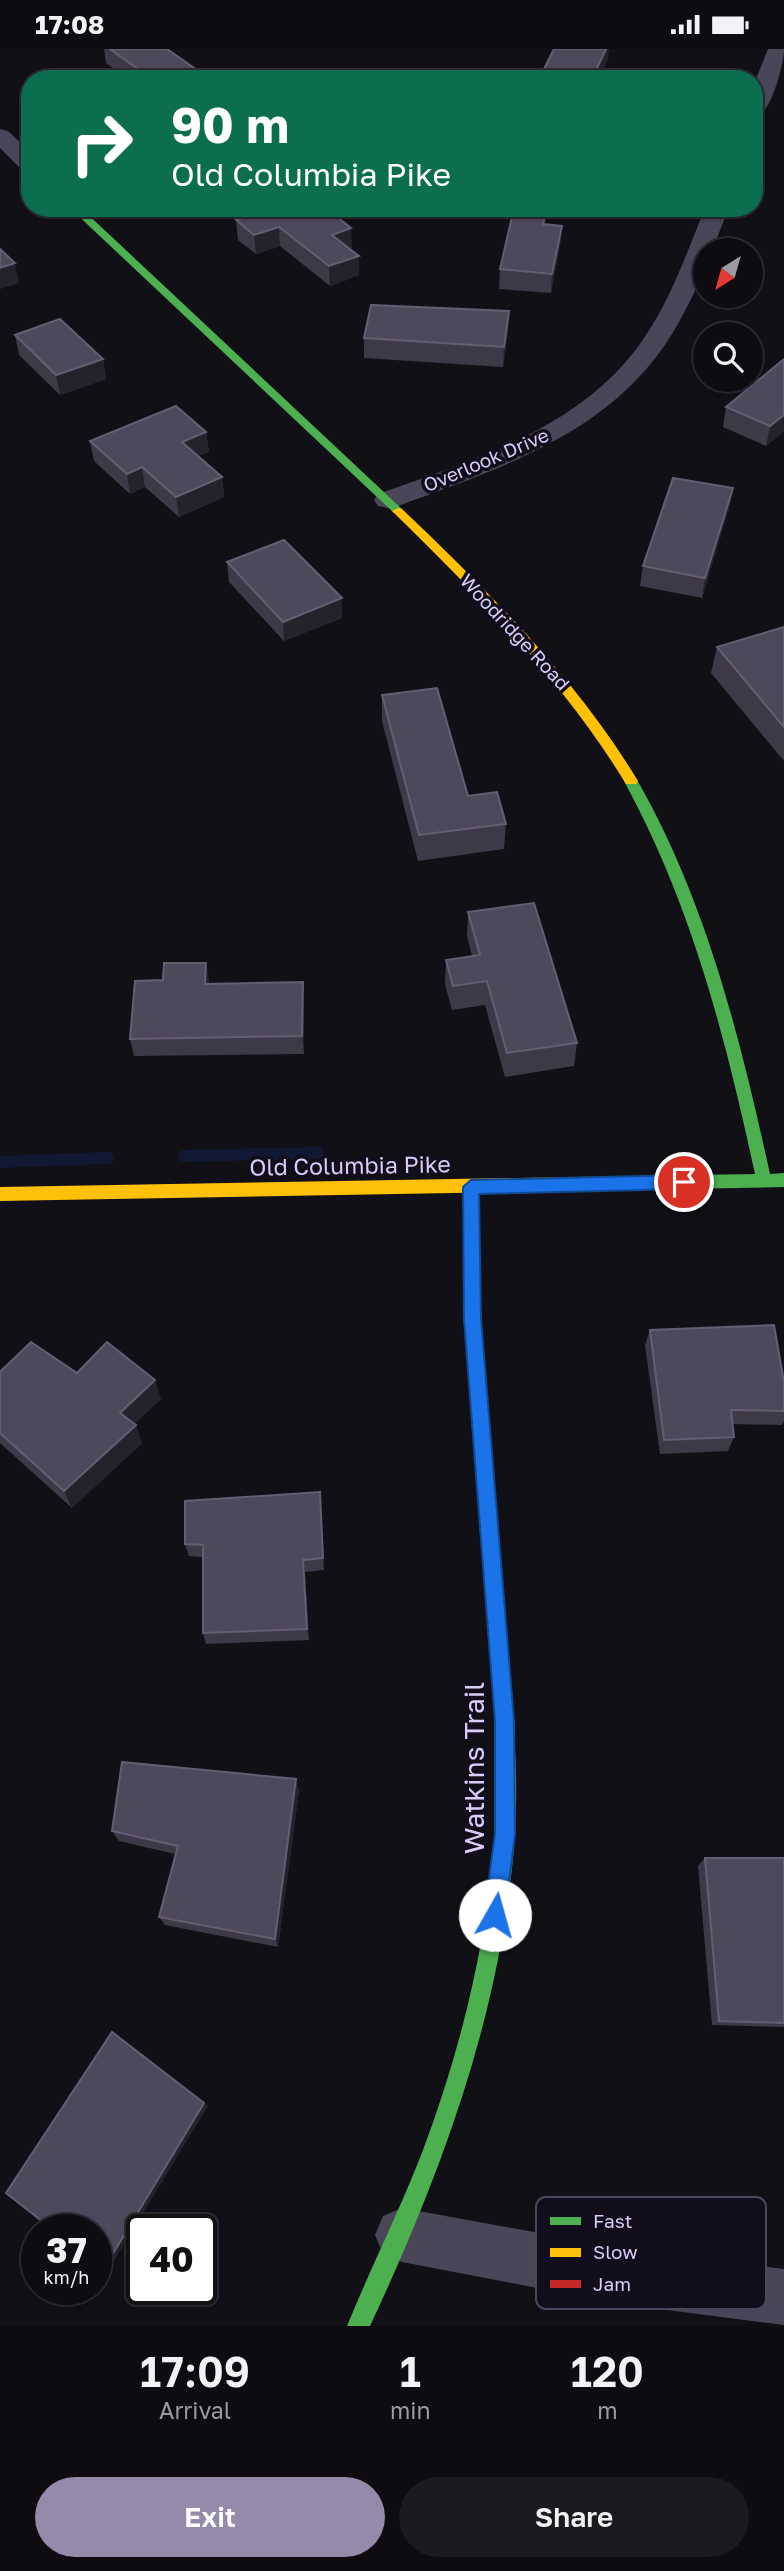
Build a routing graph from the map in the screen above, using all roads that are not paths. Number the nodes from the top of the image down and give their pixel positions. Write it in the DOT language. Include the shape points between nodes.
graph roads {
  1 [pos="778,49"];
  2 [pos="763,89"];
  3 [pos="0,136"];
  4 [pos="21,156"];
  5 [pos="85,217"];
  6 [pos="713,217"];
  7 [pos="388,500"];
  8 [pos="764,1180"];
  9 [pos="784,1180"];
  10 [pos="471,1187"];
  11 [pos="0,1194"];
  12 [pos="402,2235"];
  13 [pos="536,2260"];
  14 [pos="766,2295"];
  15 [pos="784,2297"];
  16 [pos="358,2326"];
  1 -- 2 [label="street"];
  3 -- 4 [label="street"];
  5 -- 7 [label="street, Woodridge Road"];
  6 -- 7 [label="street, Overlook Drive" via="683,294 653,345 620,383 550,435"];
  7 -- 8 [label="street, Woodridge Road" via="535,648 590,716 636,789 674,870 718,990"];
  8 -- 9 [label="street, Old Columbia Pike"];
  8 -- 10 [label="street, Old Columbia Pike"];
  10 -- 11 [label="street, Old Columbia Pike"];
  10 -- 12 [label="street, Watkins Trail" via="472,1319 505,1721 505,1834 491,1943 457,2085"];
  12 -- 13 [label="street"];
  12 -- 16 [label="street, Watkins Trail"];
  14 -- 15 [label="street"];
}
